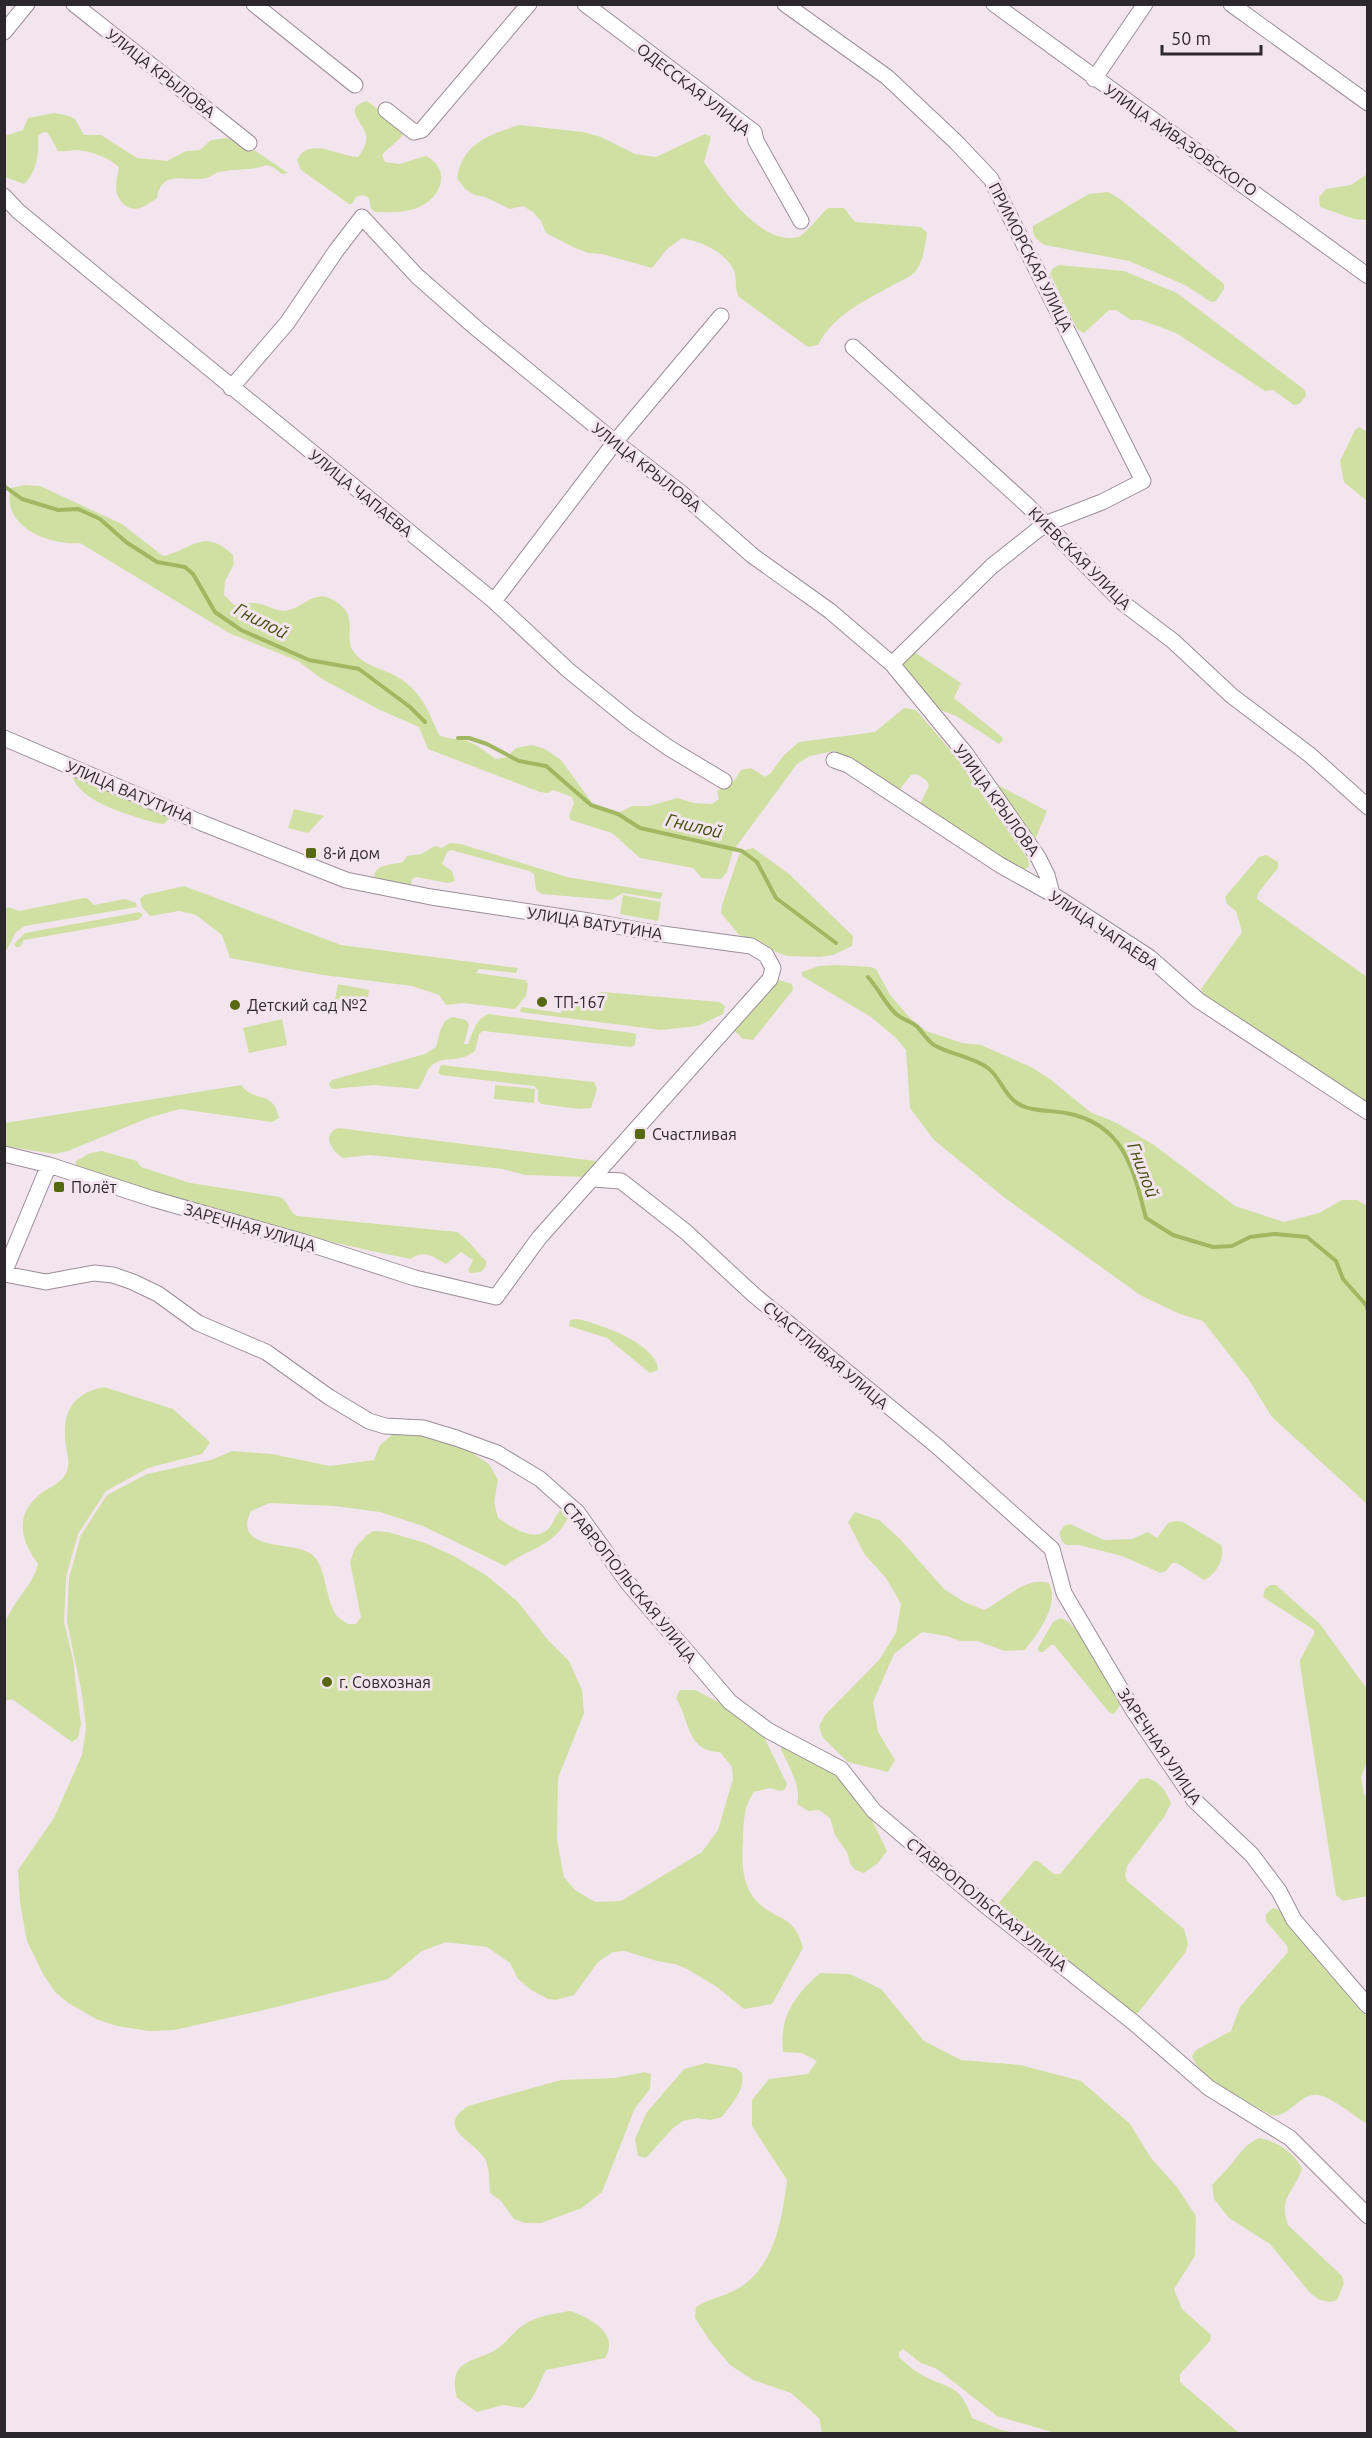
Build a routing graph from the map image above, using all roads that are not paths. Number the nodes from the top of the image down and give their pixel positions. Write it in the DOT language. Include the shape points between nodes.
graph roads {
  1 [pos="27,4"];
  2 [pos="74,4"];
  3 [pos="254,4"];
  4 [pos="529,4"];
  5 [pos="585,4"];
  6 [pos="785,4"];
  7 [pos="994,4"];
  8 [pos="1145,4"];
  9 [pos="1231,4"];
  10 [pos="4,32"];
  11 [pos="1094,79"];
  12 [pos="355,85"];
  13 [pos="1368,103"];
  14 [pos="386,110"];
  15 [pos="249,142"];
  16 [pos="4,196"];
  17 [pos="801,221"];
  18 [pos="1368,276"];
  19 [pos="721,316"];
  20 [pos="853,347"];
  21 [pos="231,388"];
  22 [pos="615,442"];
  23 [pos="1045,524"];
  24 [pos="494,601"];
  25 [pos="892,664"];
  26 [pos="4,738"];
  27 [pos="834,759"];
  28 [pos="724,781"];
  29 [pos="1368,807"];
  30 [pos="1052,894"];
  31 [pos="1368,1112"];
  32 [pos="4,1154"];
  33 [pos="49,1165"];
  34 [pos="594,1179"];
  35 [pos="4,1273"];
  36 [pos="496,1297"];
  37 [pos="1052,1549"];
  38 [pos="1368,2006"];
  39 [pos="1368,2216"];
  1 -- 10 [label="street"];
  2 -- 15 [label="street, УЛИЦА КРЫЛОВА"];
  3 -- 12 [label="street"];
  4 -- 14 [label="street" via="419,133"];
  5 -- 17 [label="street, ОДЕССКАЯ УЛИЦА" via="754,132"];
  6 -- 23 [label="street, ПРИМОРСКАЯ УЛИЦА" via="887,77 991,179 1143,482"];
  7 -- 11 [label="street, УЛИЦА АЙВАЗОВСКОГО"];
  8 -- 11 [label="street"];
  9 -- 13 [label="street"];
  11 -- 18 [label="street, УЛИЦА АЙВАЗОВСКОГО"];
  16 -- 21 [label="street, УЛИЦА ЧАПАЕВА"];
  19 -- 22 [label="street"];
  20 -- 23 [label="street, КИЕВСКАЯ УЛИЦА"];
  21 -- 22 [label="street, УЛИЦА КРЫЛОВА" via="287,323 362,217 417,276"];
  21 -- 24 [label="street, УЛИЦА ЧАПАЕВА"];
  22 -- 24 [label="street"];
  22 -- 25 [label="street, УЛИЦА КРЫЛОВА"];
  23 -- 25 [label="street" via="992,566"];
  23 -- 29 [label="street, КИЕВСКАЯ УЛИЦА" via="1123,603"];
  24 -- 28 [label="street, УЛИЦА ЧАПАЕВА" via="568,670 632,722"];
  25 -- 30 [label="street, УЛИЦА КРЫЛОВА" via="966,754 1038,857"];
  26 -- 34 [label="street, УЛИЦА ВАТУТИНА" via="346,880 760,949 773,968 770,979"];
  27 -- 30 [label="street, УЛИЦА ЧАПАЕВА"];
  30 -- 31 [label="street, УЛИЦА ЧАПАЕВА" via="1149,957 1198,1000"];
  32 -- 33 [label="street, ЗАРЕЧНАЯ УЛИЦА"];
  33 -- 35 [label="street, СТАВРОПОЛЬСКАЯ УЛИЦА"];
  33 -- 36 [label="street, ЗАРЕЧНАЯ УЛИЦА" via="416,1278"];
  34 -- 36 [label="street, УЛИЦА ВАТУТИНА" via="539,1238"];
  34 -- 37 [label="street, СЧАСТЛИВАЯ УЛИЦА" via="621,1181 686,1232 754,1295 938,1447"];
  35 -- 39 [label="street, СТАВРОПОЛЬСКАЯ УЛИЦА" via="46,1282 94,1273 133,1282 158,1294 198,1323 266,1352 369,1420 385,1426 423,1428 456,1438 497,1453 540,1479 577,1512 628,1583 730,1702 769,1731 841,1769 874,1811 994,1913 1134,2022 1209,2088 1290,2138"];
  37 -- 38 [label="street, ЗАРЕЧНАЯ УЛИЦА" via="1064,1593 1133,1710 1194,1800 1252,1855 1280,1891 1294,1920"];
}
